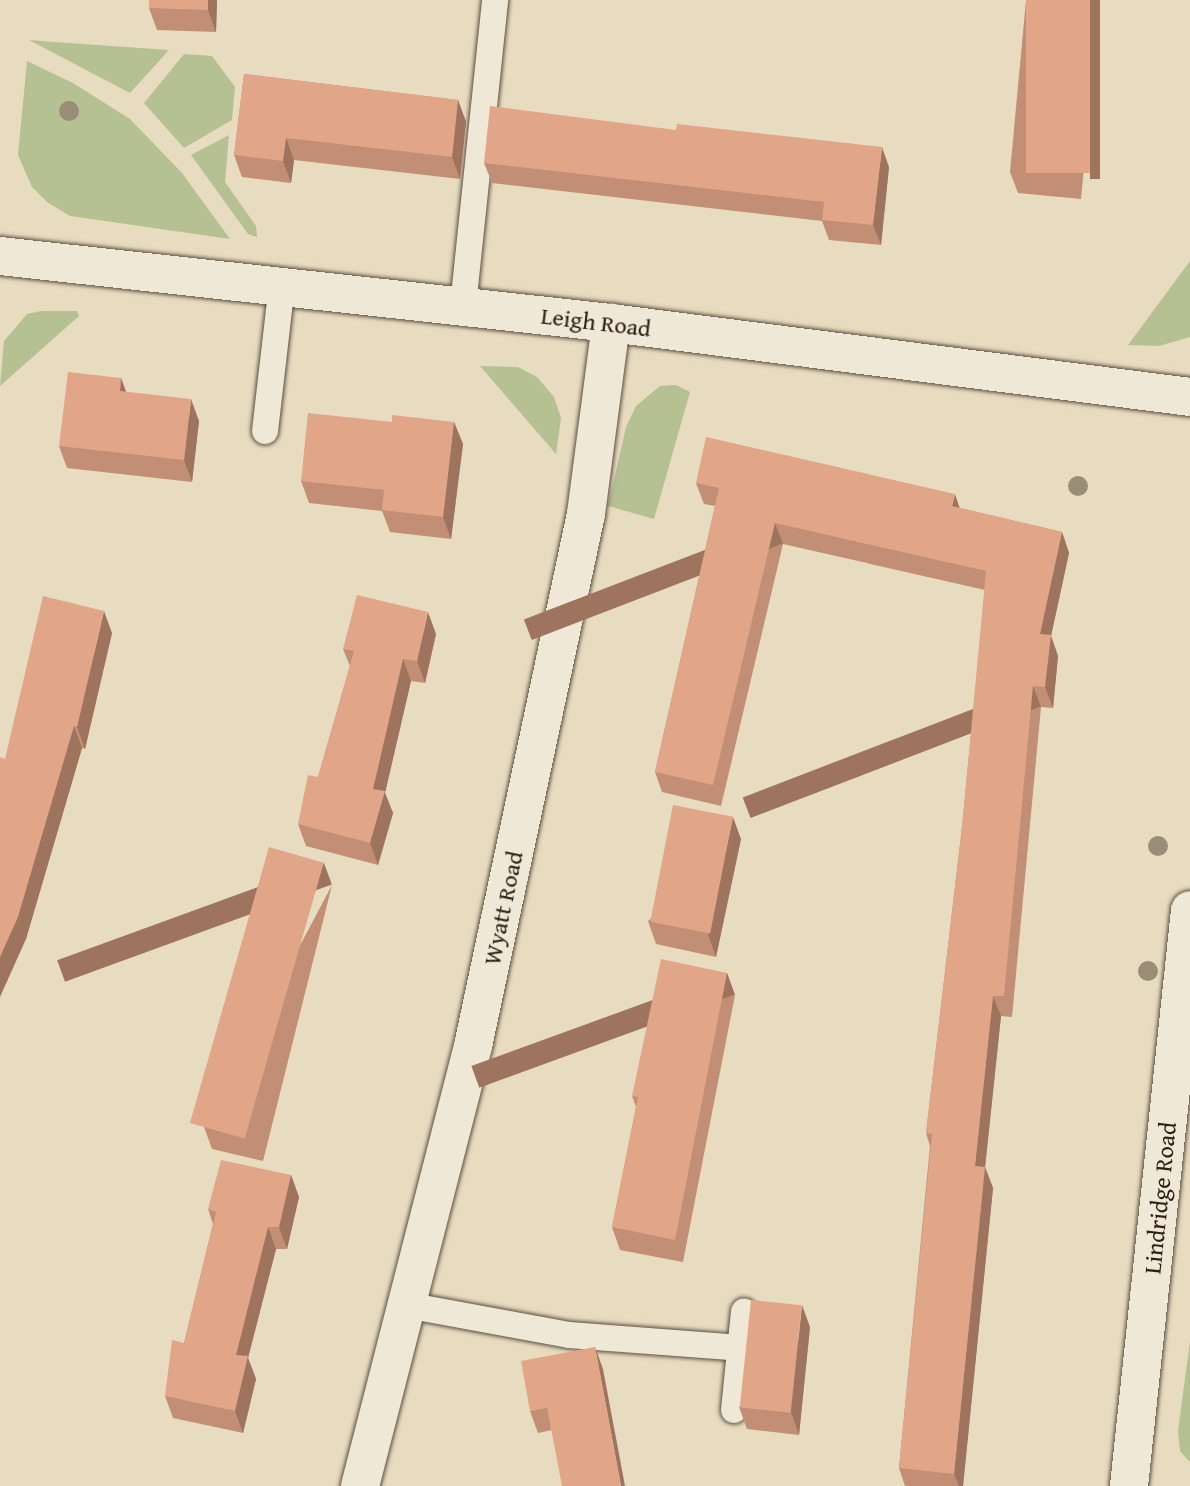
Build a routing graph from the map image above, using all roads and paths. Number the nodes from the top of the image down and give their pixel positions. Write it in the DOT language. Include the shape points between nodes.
graph roads {
  1 [pos="495,0"];
  2 [pos="0,256"];
  3 [pos="282,285"];
  4 [pos="463,306"];
  5 [pos="611,323"];
  6 [pos="1190,397"];
  7 [pos="265,431"];
  8 [pos="1190,910"];
  9 [pos="406,1305"];
  10 [pos="744,1312"];
  11 [pos="741,1348"];
  12 [pos="734,1410"];
  13 [pos="360,1486"];
  14 [pos="1129,1486"];
  1 -- 4 [label="lane"];
  2 -- 3 [label="street, Leigh Road"];
  3 -- 4 [label="street, Leigh Road"];
  3 -- 7 [label="lane"];
  4 -- 5 [label="street, Leigh Road"];
  5 -- 6 [label="street, Leigh Road"];
  5 -- 9 [label="street, Wyatt Road" via="586,513 473,1046"];
  8 -- 14 [label="street, Lindridge Road"];
  9 -- 11 [label="lane" via="569,1335"];
  9 -- 13 [label="street, Wyatt Road"];
  10 -- 11 [label="lane"];
  11 -- 12 [label="lane"];
}
